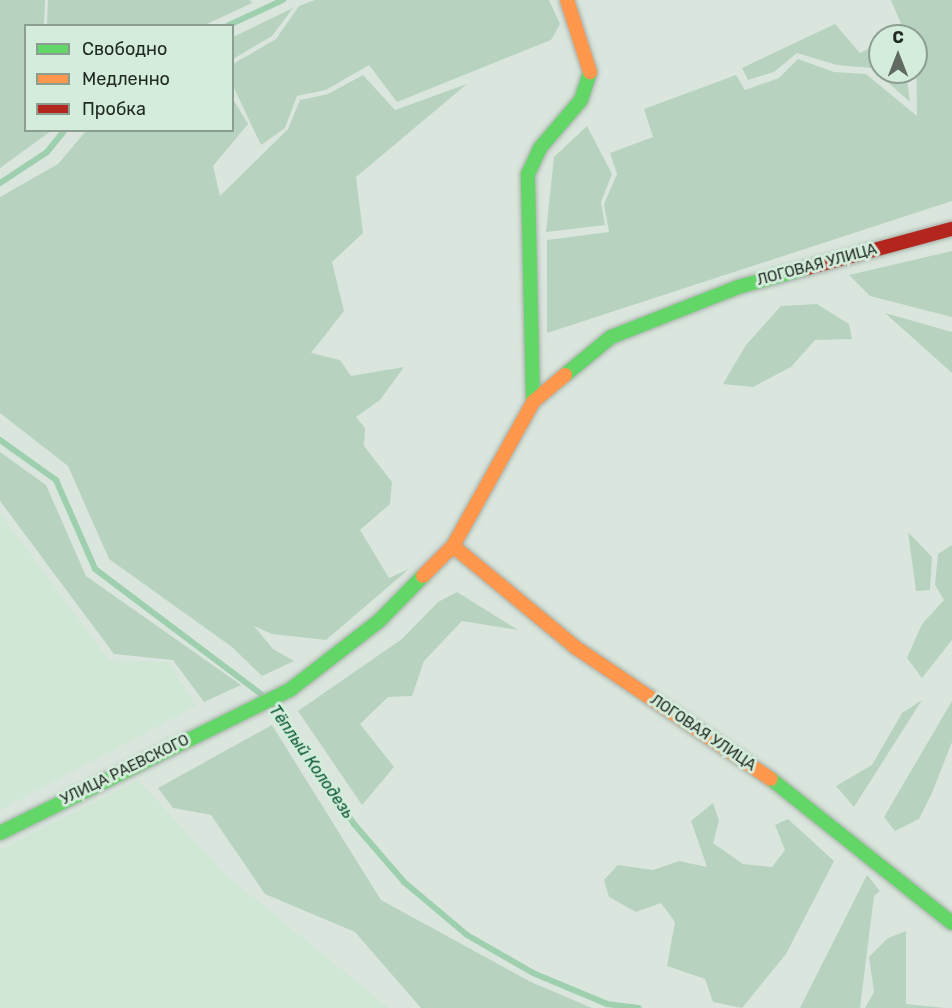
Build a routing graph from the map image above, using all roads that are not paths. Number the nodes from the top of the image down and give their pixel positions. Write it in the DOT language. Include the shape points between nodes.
graph roads {
  1 [pos="567,0"];
  2 [pos="952,229"];
  3 [pos="533,402"];
  4 [pos="453,546"];
  5 [pos="291,690"];
  6 [pos="0,834"];
  7 [pos="952,923"];
  1 -- 3 [label="street" via="591,74 581,100 540,148 528,174"];
  2 -- 3 [label="street, ЛОГОВАЯ УЛИЦА" via="738,287 656,317 611,337"];
  3 -- 4 [label="street, ЛОГОВАЯ УЛИЦА"];
  4 -- 5 [label="street, ЛОГОВАЯ УЛИЦА" via="379,621"];
  4 -- 7 [label="street, ЛОГОВАЯ УЛИЦА" via="575,647 783,787"];
  5 -- 6 [label="street, УЛИЦА РАЕВСКОГО"];
}
